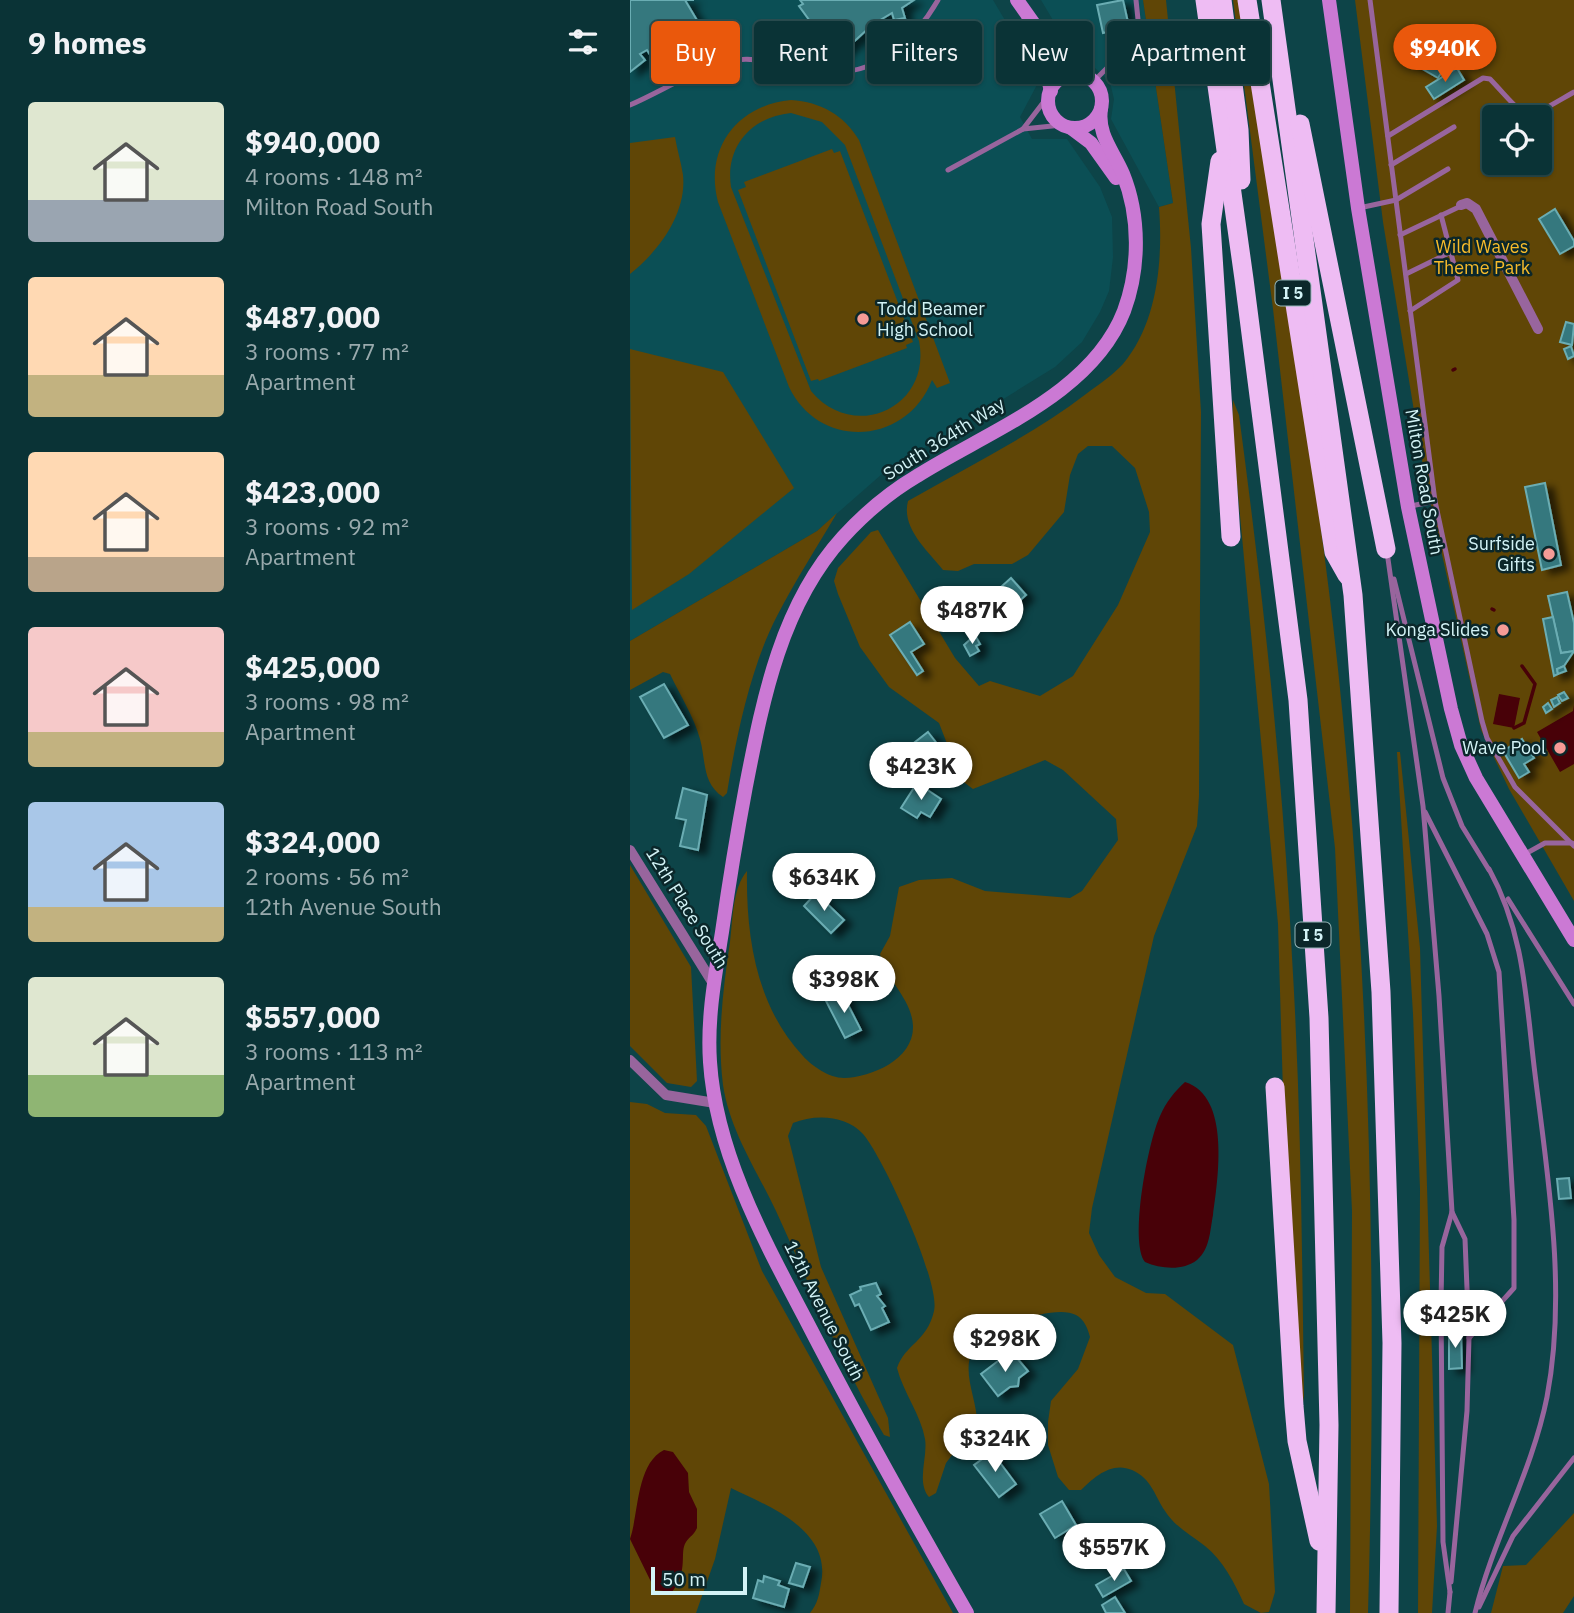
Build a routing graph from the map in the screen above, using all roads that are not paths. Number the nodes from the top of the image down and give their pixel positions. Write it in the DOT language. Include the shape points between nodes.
graph roads {
  1 [pos="938,0"];
  2 [pos="1017,0"];
  3 [pos="1136,0"];
  4 [pos="1205,0"];
  5 [pos="1222,0"];
  6 [pos="1247,0"];
  7 [pos="1273,0"];
  8 [pos="1329,0"];
  9 [pos="1370,0"];
  10 [pos="1032,21"];
  11 [pos="1094,81"];
  12 [pos="1058,84"];
  13 [pos="1574,92"];
  14 [pos="1050,93"];
  15 [pos="630,105"];
  16 [pos="1101,109"];
  17 [pos="1066,127"];
  18 [pos="1454,127"];
  19 [pos="1023,129"];
  20 [pos="1388,136"];
  21 [pos="1224,139"];
  22 [pos="1391,165"];
  23 [pos="1448,169"];
  24 [pos="948,170"];
  25 [pos="1396,200"];
  26 [pos="1131,203"];
  27 [pos="1461,205"];
  28 [pos="1358,208"];
  29 [pos="1441,215"];
  30 [pos="1400,235"];
  31 [pos="1451,252"];
  32 [pos="1406,274"];
  33 [pos="1244,279"];
  34 [pos="1410,310"];
  35 [pos="1538,329"];
  36 [pos="1435,501"];
  37 [pos="1408,506"];
  38 [pos="1231,537"];
  39 [pos="1386,549"];
  40 [pos="1352,582"];
  41 [pos="1423,806"];
  42 [pos="1574,844"];
  43 [pos="630,850"];
  44 [pos="1522,855"];
  45 [pos="1489,869"];
  46 [pos="1574,940"];
  47 [pos="714,985"];
  48 [pos="1574,1004"];
  49 [pos="711,1005"];
  50 [pos="630,1060"];
  51 [pos="1275,1087"];
  52 [pos="715,1103"];
  53 [pos="1452,1212"];
  54 [pos="1469,1338"];
  55 [pos="1574,1458"];
  56 [pos="1326,1572"];
  57 [pos="1450,1592"];
  58 [pos="1329,1607"];
  59 [pos="967,1613"];
  60 [pos="1389,1613"];
  61 [pos="1448,1613"];
  62 [pos="1476,1613"];
  1 -- 15 [label="lane" via="923,26 902,46 853,71 741,59 716,65"];
  2 -- 10 [label="street"];
  2 -- 14 [label="street" via="1044,62"];
  3 -- 11 [label="lane" via="1139,29 1133,42"];
  4 -- 21 [label="highway, I 5"];
  5 -- 33 [label="highway, I 5" via="1239,130"];
  6 -- 40 [label="highway, I 5" via="1334,552"];
  7 -- 39 [label="highway"];
  7 -- 40 [label="highway, I 5"];
  8 -- 28 [label="street, Milton Road South"];
  9 -- 20 [label="lane"];
  11 -- 16 [label="street" via="1101,94"];
  12 -- 14 [label="street"];
  13 -- 20 [label="lane" via="1537,114 1528,114 1517,110 1490,79 1483,78"];
  14 -- 17 [label="street" via="1050,112"];
  14 -- 19 [label="lane"];
  16 -- 17 [label="street" via="1090,124"];
  16 -- 26 [label="street, South 364th Way" via="1103,135"];
  17 -- 19 [label="lane"];
  17 -- 26 [label="street, South 364th Way" via="1081,133 1099,152"];
  18 -- 22 [label="lane"];
  19 -- 24 [label="lane"];
  20 -- 22 [label="lane"];
  21 -- 33 [label="highway, I 5"];
  21 -- 38 [label="highway" via="1211,224"];
  22 -- 25 [label="lane"];
  23 -- 25 [label="lane"];
  25 -- 28 [label="lane"];
  25 -- 30 [label="lane"];
  26 -- 47 [label="street, South 364th Way" via="1136,227 1134,269 1124,311 1105,347 1076,380 913,478 870,512 827,555 782,636 761,708"];
  27 -- 29 [label="lane"];
  27 -- 35 [label="street" via="1467,202 1476,209"];
  28 -- 37 [label="street, Milton Road South"];
  29 -- 30 [label="lane"];
  29 -- 31 [label="lane"];
  30 -- 32 [label="lane"];
  31 -- 32 [label="lane"];
  31 -- 34 [label="lane" via="1458,280"];
  32 -- 34 [label="lane"];
  33 -- 56 [label="highway, I 5" via="1298,700 1319,1018 1329,1425"];
  34 -- 36 [label="lane"];
  36 -- 37 [label="lane"];
  36 -- 42 [label="lane" via="1487,738 1515,787"];
  37 -- 44 [label="street, Milton Road South" via="1461,745"];
  39 -- 41 [label="lane"];
  39 -- 45 [label="lane" via="1443,778 1462,826"];
  40 -- 60 [label="highway, I 5" via="1381,1005 1392,1343"];
  41 -- 53 [label="lane"];
  41 -- 54 [label="lane" via="1487,934 1499,972 1514,1288"];
  42 -- 44 [label="lane" via="1545,843"];
  43 -- 47 [label="street, 12th Place South"];
  44 -- 46 [label="street, Milton Road South"];
  45 -- 48 [label="lane"];
  45 -- 62 [label="lane" via="1510,911 1528,992 1555,1288 1550,1379 1534,1450 1488,1567"];
  47 -- 49 [label="street, South 364th Way"];
  49 -- 52 [label="street, 12th Avenue South"];
  50 -- 52 [label="street" via="666,1095"];
  51 -- 56 [label="highway" via="1297,1441"];
  52 -- 59 [label="street, 12th Avenue South" via="740,1182 776,1263"];
  53 -- 54 [label="lane" via="1465,1239"];
  53 -- 57 [label="lane" via="1442,1247 1441,1303 1443,1542"];
  54 -- 57 [label="lane"];
  55 -- 62 [label="lane" via="1513,1536"];
  56 -- 58 [label="highway, I 5"];
  57 -- 61 [label="lane"];
}
